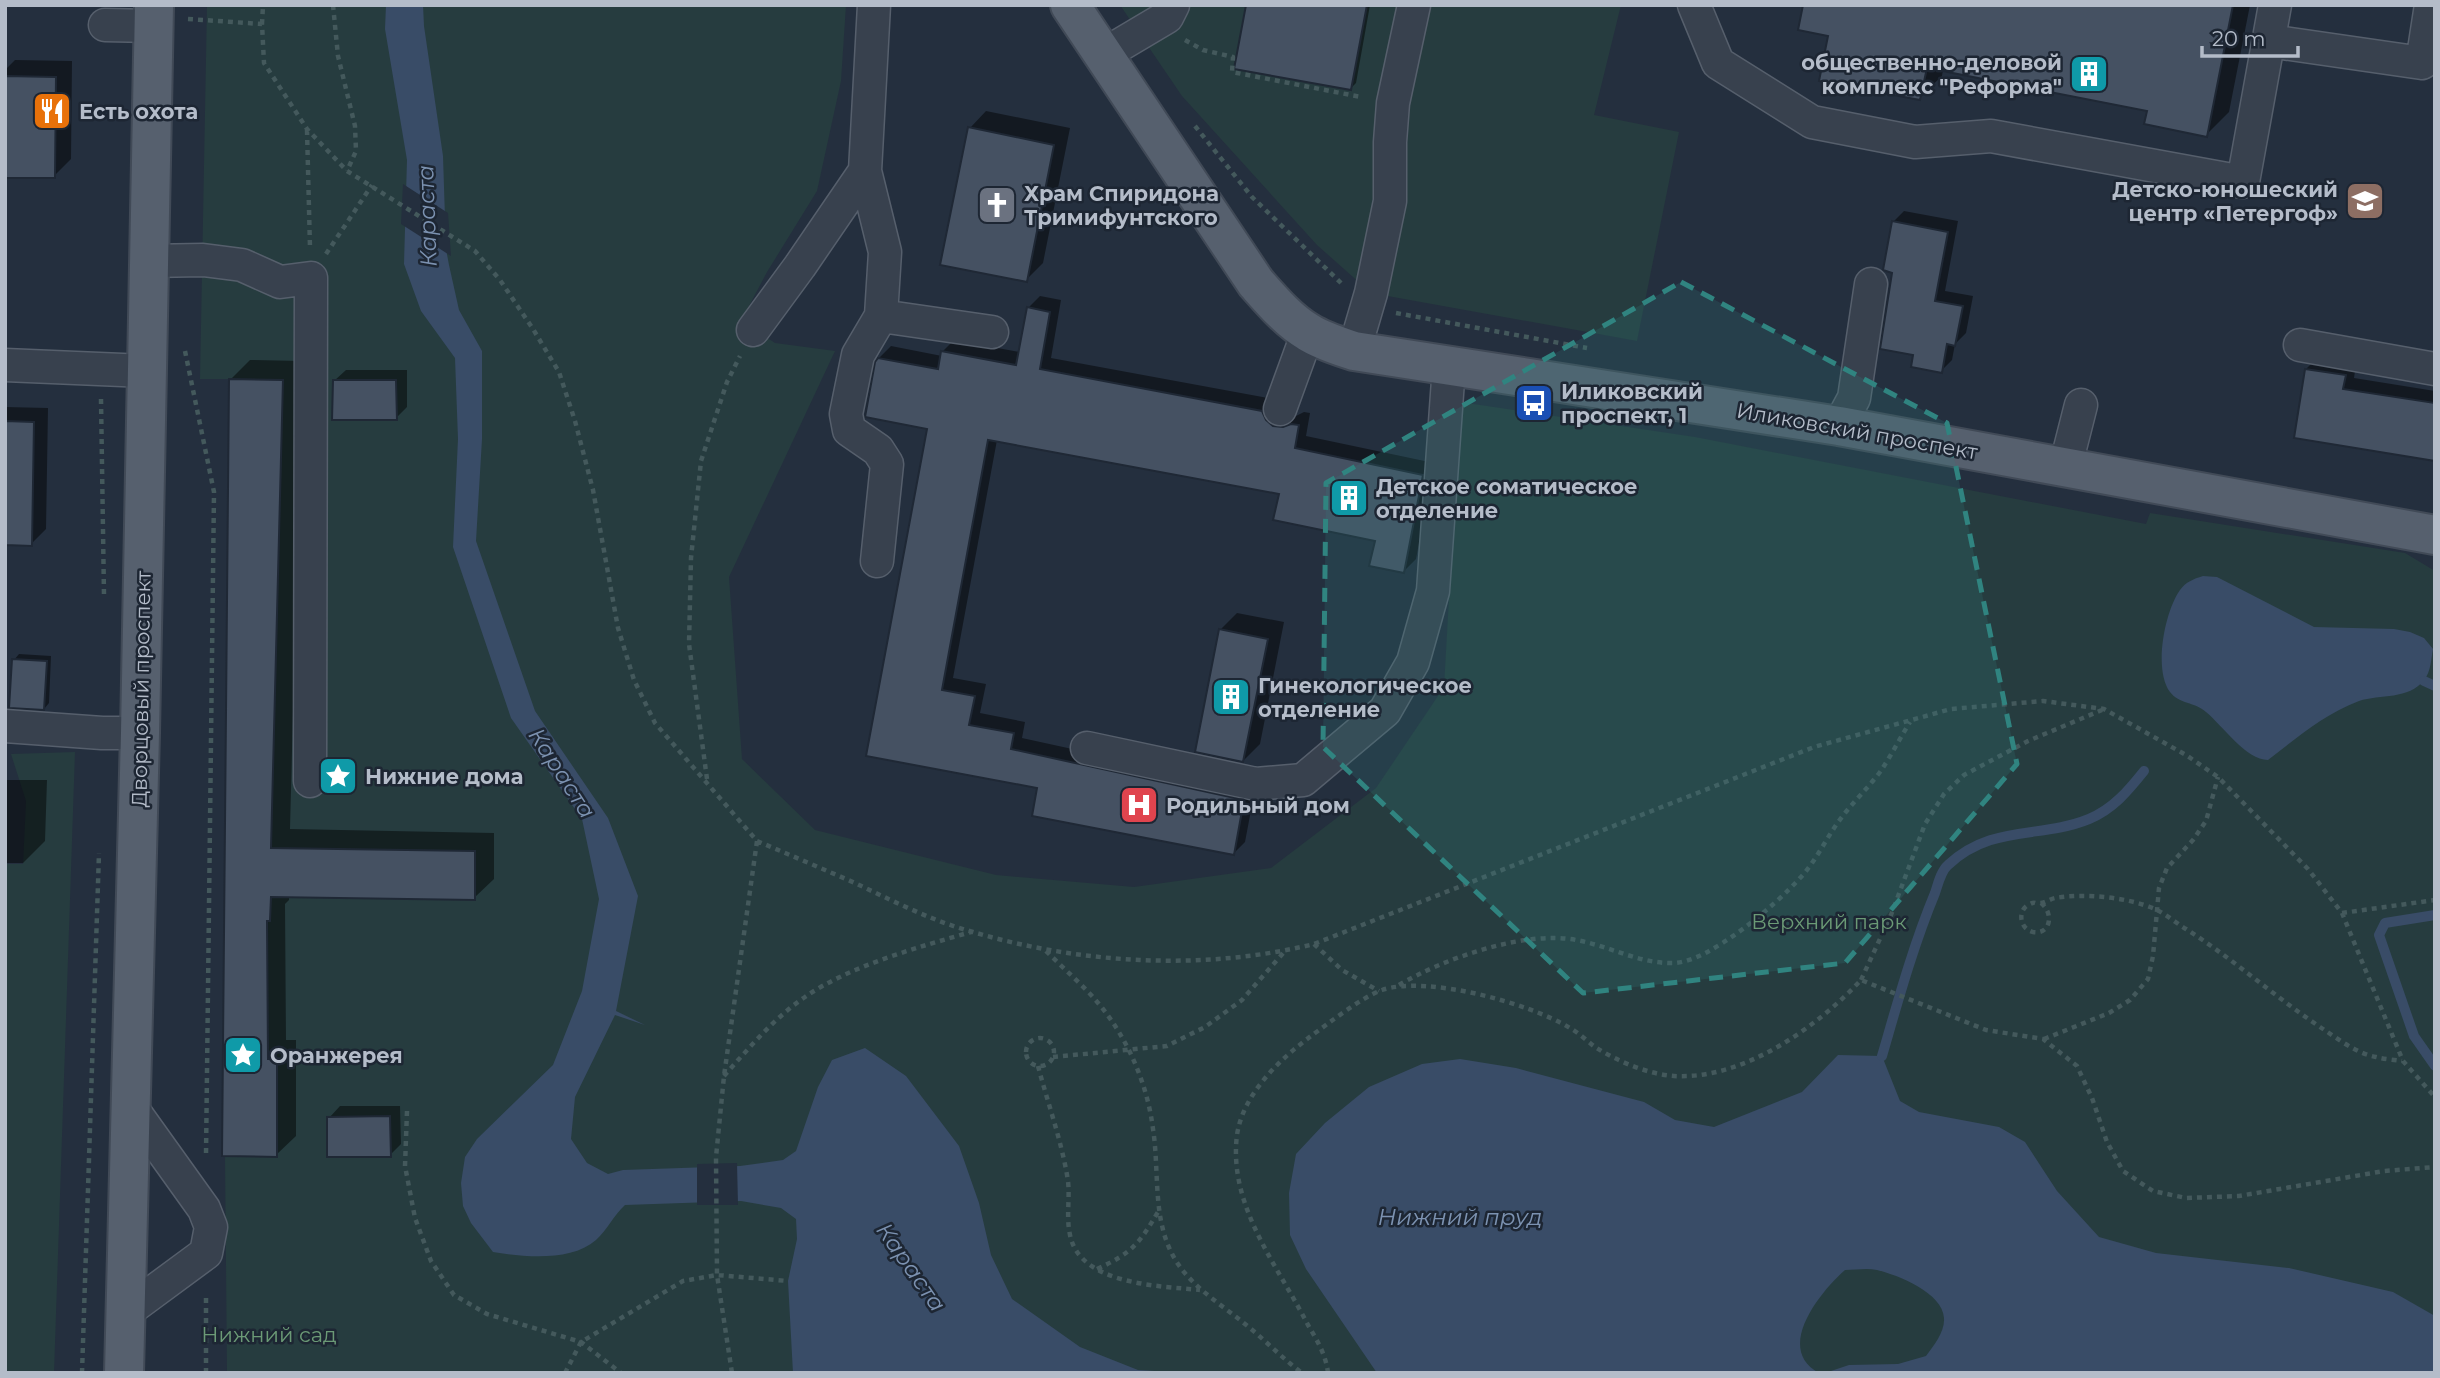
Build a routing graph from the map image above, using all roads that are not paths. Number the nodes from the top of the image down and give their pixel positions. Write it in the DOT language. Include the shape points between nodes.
graph roads {
  1 [pos="874,5"];
  2 [pos="1070,5"];
  3 [pos="1414,5"];
  4 [pos="1695,5"];
  5 [pos="2275,5"];
  6 [pos="2431,5"];
  7 [pos="1170,11"];
  8 [pos="170,21"];
  9 [pos="105,25"];
  10 [pos="2269,41"];
  11 [pos="1103,55"];
  12 [pos="865,171"];
  13 [pos="148,261"];
  14 [pos="1871,284"];
  15 [pos="880,316"];
  16 [pos="753,330"];
  17 [pos="992,332"];
  18 [pos="1308,332"];
  19 [pos="2300,345"];
  20 [pos="1354,351"];
  21 [pos="5,365"];
  22 [pos="1449,366"];
  23 [pos="2435,369"];
  24 [pos="146,371"];
  25 [pos="2081,405"];
  26 [pos="1280,409"];
  27 [pos="1839,426"];
  28 [pos="2065,468"];
  29 [pos="2435,535"];
  30 [pos="877,561"];
  31 [pos="5,726"];
  32 [pos="140,733"];
  33 [pos="1087,748"];
  34 [pos="310,781"];
  35 [pos="131,1107"];
  36 [pos="126,1312"];
  37 [pos="124,1373"];
  1 -- 12 [label="street"];
  2 -- 11 [label="main road, Иликовский проспект"];
  3 -- 20 [label="street" via="1393,103 1390,201 1368,308"];
  4 -- 10 [label="street" via="1718,62 1812,122 1915,142 1991,135 2243,182"];
  5 -- 10 [label="street"];
  6 -- 10 [label="street" via="2422,63"];
  7 -- 11 [label="street"];
  8 -- 9 [label="street"];
  8 -- 13 [label="main road, Дворцовый проспект"];
  11 -- 18 [label="main road, Иликовский проспект" via="1256,283"];
  12 -- 15 [label="street" via="885,252"];
  12 -- 16 [label="street"];
  13 -- 24 [label="main road, Дворцовый проспект"];
  13 -- 34 [label="street" via="242,265 280,282 311,278"];
  14 -- 27 [label="street" via="1854,398"];
  15 -- 17 [label="street"];
  15 -- 30 [label="street" via="858,355 846,414 849,430 878,450 887,464"];
  18 -- 20 [label="main road, Иликовский проспект"];
  18 -- 26 [label="street"];
  19 -- 23 [label="street"];
  20 -- 22 [label="main road, Иликовский проспект"];
  21 -- 24 [label="street"];
  22 -- 27 [label="main road, Иликовский проспект"];
  22 -- 33 [label="street" via="1433,592 1413,662 1385,710 1303,780 1256,784"];
  24 -- 32 [label="main road, Дворцовый проспект"];
  25 -- 28 [label="street"];
  27 -- 28 [label="main road, Иликовский проспект"];
  28 -- 29 [label="main road, Иликовский проспект"];
  31 -- 32 [label="street"];
  32 -- 35 [label="main road, Дворцовый проспект"];
  35 -- 36 [label="main road, Дворцовый проспект"];
  35 -- 36 [label="street" via="212,1229"];
  36 -- 37 [label="main road, Дворцовый проспект"];
}
